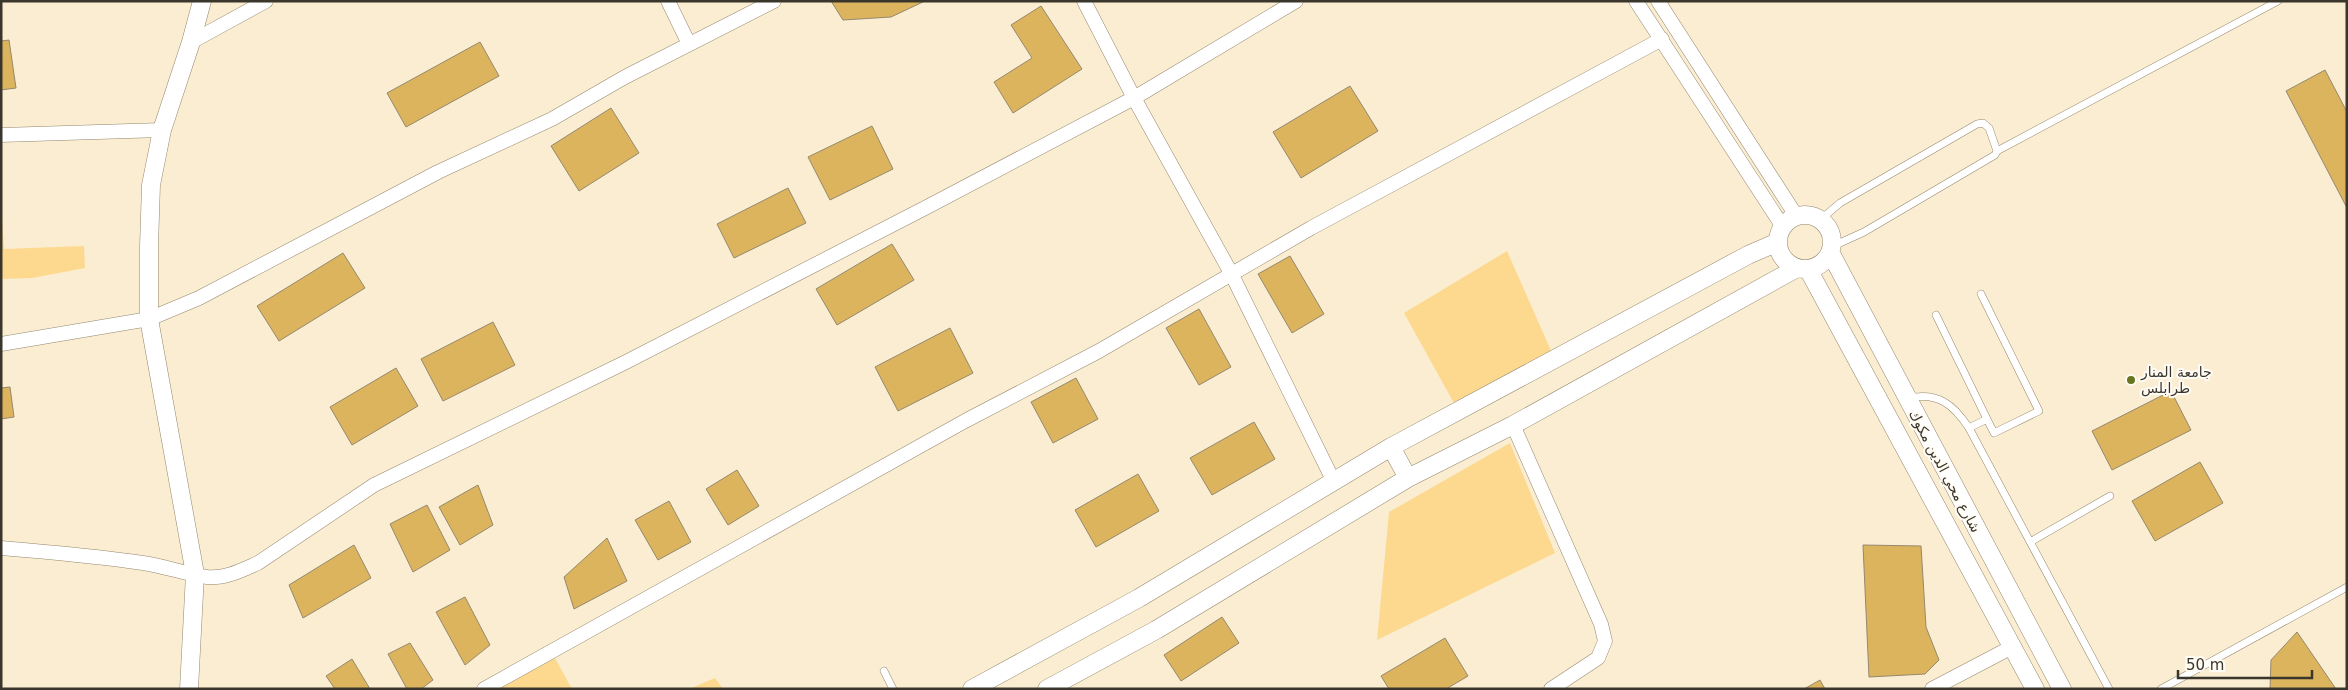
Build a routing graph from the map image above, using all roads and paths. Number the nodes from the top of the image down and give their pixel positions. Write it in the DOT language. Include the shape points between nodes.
graph roads {
  1 [pos="202,1"];
  2 [pos="266,1"];
  3 [pos="668,1"];
  4 [pos="774,1"];
  5 [pos="1084,1"];
  6 [pos="1296,1"];
  7 [pos="1636,1"];
  8 [pos="1658,1"];
  9 [pos="2278,1"];
  10 [pos="1662,39"];
  11 [pos="191,42"];
  12 [pos="689,44"];
  13 [pos="1134,98"];
  14 [pos="162,130"];
  15 [pos="1,135"];
  16 [pos="1997,151"];
  17 [pos="1797,217"];
  18 [pos="1820,220"];
  19 [pos="1781,234"];
  20 [pos="1831,249"];
  21 [pos="1803,268"];
  22 [pos="1232,273"];
  23 [pos="1981,294"];
  24 [pos="1936,315"];
  25 [pos="149,319"];
  26 [pos="1,344"];
  27 [pos="1907,398"];
  28 [pos="1987,419"];
  29 [pos="1513,425"];
  30 [pos="1969,428"];
  31 [pos="1391,447"];
  32 [pos="1408,478"];
  33 [pos="1334,480"];
  34 [pos="2110,496"];
  35 [pos="2030,542"];
  36 [pos="1,548"];
  37 [pos="1993,561"];
  38 [pos="1972,573"];
  39 [pos="195,574"];
  40 [pos="2347,586"];
  41 [pos="2012,647"];
  42 [pos="884,670"];
  43 [pos="189,689"];
  44 [pos="484,689"];
  45 [pos="893,689"];
  46 [pos="972,689"];
  47 [pos="1047,689"];
  48 [pos="1551,689"];
  49 [pos="1932,689"];
  50 [pos="2035,689"];
  51 [pos="2062,689"];
  52 [pos="2109,689"];
  53 [pos="2161,689"];
  1 -- 11 [label="street"];
  2 -- 11 [label="street"];
  3 -- 12 [label="street"];
  4 -- 12 [label="street"];
  5 -- 13 [label="street"];
  6 -- 13 [label="street"];
  7 -- 10 [label="street"];
  8 -- 17 [label="street"];
  9 -- 16 [label="lane"];
  10 -- 19 [label="street"];
  10 -- 22 [label="street"];
  11 -- 14 [label="street"];
  12 -- 25 [label="street" via="552,120 438,172 199,298"];
  13 -- 22 [label="street"];
  13 -- 39 [label="street" via="626,362 374,485 258,563 227,576"];
  14 -- 15 [label="street"];
  14 -- 25 [label="street" via="151,185"];
  16 -- 18 [label="lane" via="1989,128 1986,124 1977,124 1840,203"];
  16 -- 20 [label="lane"];
  17 -- 18 [label="street" via="1813,216"];
  17 -- 19 [label="street"];
  18 -- 20 [label="street" via="1831,236"];
  19 -- 21 [label="street" via="1783,258"];
  19 -- 31 [label="street" via="1748,255"];
  20 -- 21 [label="street" via="1822,263"];
  20 -- 27 [label="street, شارع محي الدين مكوك"];
  21 -- 29 [label="street"];
  21 -- 38 [label="street, شارع محي الدين مكوك"];
  22 -- 33 [label="street"];
  22 -- 44 [label="street" via="1099,351 965,421"];
  23 -- 28 [label="lane" via="2039,412 1994,433"];
  24 -- 28 [label="lane"];
  25 -- 26 [label="street"];
  25 -- 39 [label="street"];
  27 -- 30 [label="lane" via="1924,395 1944,401"];
  27 -- 37 [label="street, شارع محي الدين مكوك"];
  28 -- 30 [label="lane"];
  29 -- 32 [label="street"];
  29 -- 48 [label="street" via="1601,624 1605,641 1598,658"];
  30 -- 35 [label="lane"];
  31 -- 32 [label="street"];
  31 -- 33 [label="street"];
  32 -- 47 [label="street" via="1156,630"];
  33 -- 46 [label="street" via="1080,632"];
  34 -- 35 [label="lane"];
  35 -- 52 [label="lane"];
  36 -- 39 [label="street" via="70,553"];
  37 -- 38 [label="street"];
  37 -- 51 [label="street, شارع محي الدين مكوك"];
  38 -- 41 [label="street, شارع محي الدين مكوك"];
  39 -- 43 [label="street"];
  40 -- 53 [label="lane"];
  41 -- 49 [label="street"];
  41 -- 50 [label="street, شارع محي الدين مكوك"];
  42 -- 45 [label="lane"];
}
